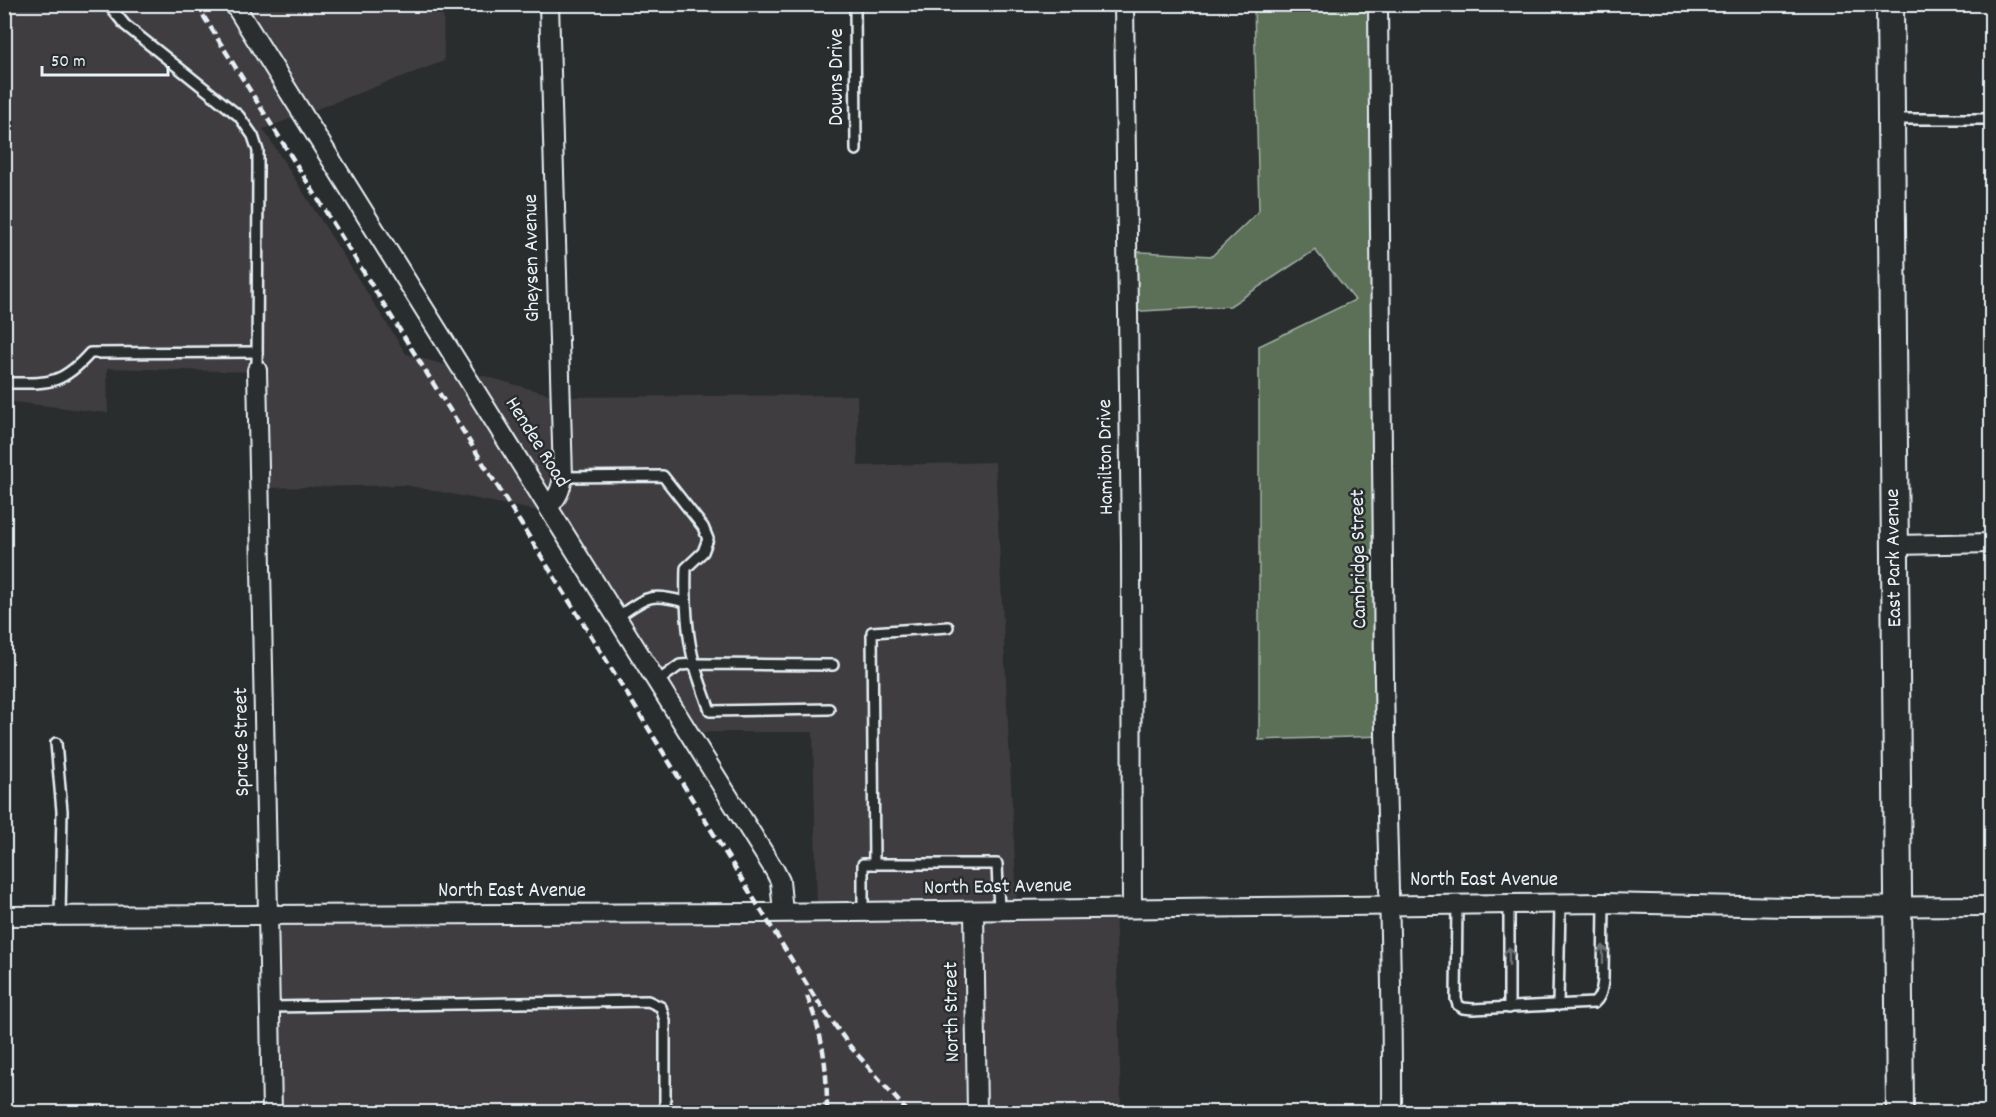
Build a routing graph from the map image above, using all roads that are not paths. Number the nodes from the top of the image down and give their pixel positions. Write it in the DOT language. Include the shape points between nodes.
graph roads {
  1 [pos="108,4"];
  2 [pos="234,4"];
  3 [pos="549,4"];
  4 [pos="855,4"];
  5 [pos="1124,4"];
  6 [pos="1378,4"];
  7 [pos="1890,4"];
  8 [pos="1891,119"];
  9 [pos="1992,119"];
  10 [pos="856,150"];
  11 [pos="257,352"];
  12 [pos="257,370"];
  13 [pos="4,383"];
  14 [pos="563,477"];
  15 [pos="549,506"];
  16 [pos="1992,543"];
  17 [pos="1896,545"];
  18 [pos="686,602"];
  19 [pos="617,617"];
  20 [pos="948,627"];
  21 [pos="694,664"];
  22 [pos="833,665"];
  23 [pos="658,681"];
  24 [pos="829,709"];
  25 [pos="56,742"];
  26 [pos="874,864"];
  27 [pos="1509,903"];
  28 [pos="1560,903"];
  29 [pos="1604,903"];
  30 [pos="1390,904"];
  31 [pos="1457,904"];
  32 [pos="1899,906"];
  33 [pos="1992,906"];
  34 [pos="1132,908"];
  35 [pos="999,910"];
  36 [pos="974,911"];
  37 [pos="783,912"];
  38 [pos="863,912"];
  39 [pos="4,916"];
  40 [pos="60,916"];
  41 [pos="269,916"];
  42 [pos="1558,1005"];
  43 [pos="271,1007"];
  44 [pos="1509,1008"];
  45 [pos="272,1113"];
  46 [pos="665,1113"];
  47 [pos="977,1113"];
  48 [pos="1392,1113"];
  49 [pos="1900,1113"];
  1 -- 11 [label="lane" via="125,26 239,116 253,136 258,151"];
  2 -- 15 [label="street, Hendee Road"];
  3 -- 14 [label="street, Gheysen Avenue"];
  4 -- 10 [label="lane, Downs Drive"];
  5 -- 34 [label="street, Hamilton Drive"];
  6 -- 30 [label="street, Cambridge Street" via="1381,497"];
  7 -- 8 [label="main road, East Park Avenue"];
  8 -- 9 [label="lane"];
  8 -- 17 [label="main road, East Park Avenue"];
  11 -- 12 [label="lane"];
  11 -- 13 [label="lane" via="90,352 66,375 49,383"];
  12 -- 41 [label="street, Spruce Street"];
  14 -- 15 [label="street, Gheysen Avenue" via="560,492"];
  14 -- 18 [label="lane" via="663,476 708,539 703,552 686,568"];
  15 -- 19 [label="street, Hendee Road"];
  16 -- 17 [label="street"];
  17 -- 32 [label="main road, East Park Avenue"];
  18 -- 19 [label="lane" via="664,596 648,597"];
  18 -- 21 [label="lane"];
  19 -- 23 [label="street, Hendee Road"];
  20 -- 26 [label="lane" via="872,632"];
  21 -- 22 [label="lane"];
  21 -- 23 [label="lane" via="680,665"];
  21 -- 24 [label="lane" via="710,711"];
  23 -- 37 [label="street, Hendee Road" via="775,871"];
  25 -- 40 [label="lane" via="62,810"];
  26 -- 35 [label="lane" via="997,864"];
  26 -- 38 [label="lane" via="863,864"];
  27 -- 28 [label="street, North East Avenue"];
  27 -- 31 [label="street, North East Avenue"];
  44 -- 27 [label="lane, one-way"];
  28 -- 29 [label="street, North East Avenue"];
  28 -- 42 [label="lane"];
  29 -- 32 [label="street, North East Avenue"];
  42 -- 29 [label="lane, one-way" via="1594,1003 1602,992"];
  30 -- 31 [label="street, North East Avenue"];
  30 -- 34 [label="street, North East Avenue"];
  30 -- 48 [label="street, Cambridge Street"];
  31 -- 44 [label="lane" via="1458,1005 1473,1010"];
  32 -- 33 [label="street, North East Avenue"];
  32 -- 49 [label="main road, East Park Avenue"];
  34 -- 35 [label="street, North East Avenue"];
  35 -- 36 [label="street, North East Avenue"];
  36 -- 38 [label="street, North East Avenue"];
  36 -- 47 [label="street, North Street"];
  37 -- 38 [label="street, North East Avenue"];
  37 -- 41 [label="street, North East Avenue"];
  39 -- 40 [label="street, North East Avenue"];
  40 -- 41 [label="street, North East Avenue"];
  41 -- 43 [label="street, Spruce Street"];
  42 -- 44 [label="lane"];
  43 -- 45 [label="street, Spruce Street"];
  43 -- 46 [label="lane" via="648,1001 661,1007 665,1021"];
}
